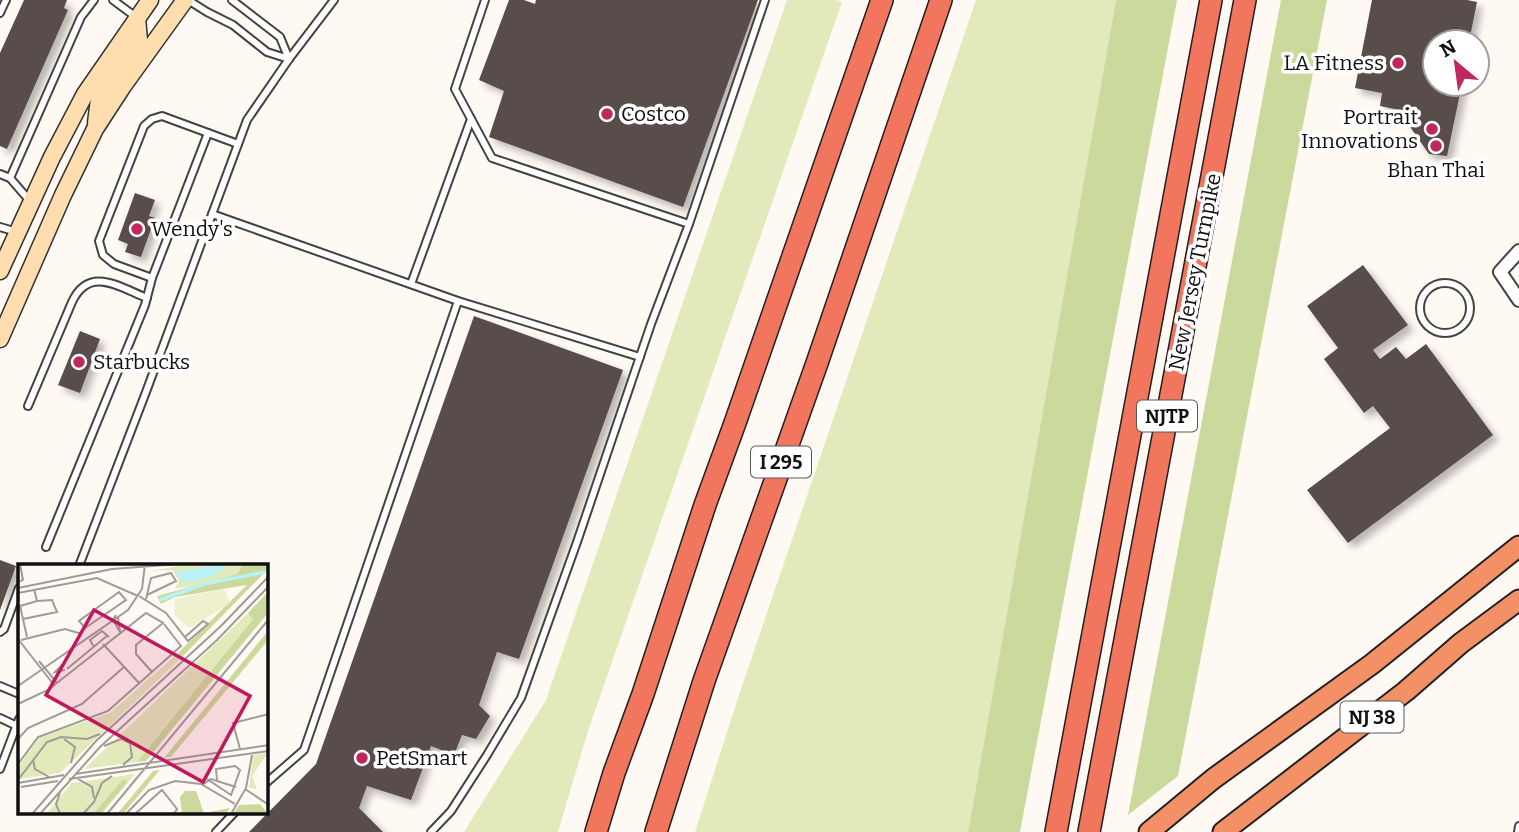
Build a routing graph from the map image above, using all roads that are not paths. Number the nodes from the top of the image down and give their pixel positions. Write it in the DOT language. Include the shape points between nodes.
graph roads {
  1 [pos="6,0"];
  2 [pos="94,0"];
  3 [pos="113,0"];
  4 [pos="150,0"];
  5 [pos="187,0"];
  6 [pos="232,0"];
  7 [pos="334,0"];
  8 [pos="485,0"];
  9 [pos="765,0"];
  10 [pos="882,0"];
  11 [pos="940,0"];
  12 [pos="1211,0"];
  13 [pos="1245,0"];
  14 [pos="0,13"];
  15 [pos="137,18"];
  16 [pos="289,59"];
  17 [pos="471,119"];
  18 [pos="95,129"];
  19 [pos="208,133"];
  20 [pos="238,144"];
  21 [pos="0,174"];
  22 [pos="10,178"];
  23 [pos="31,202"];
  24 [pos="212,214"];
  25 [pos="689,224"];
  26 [pos="0,227"];
  27 [pos="17,232"];
  28 [pos="1519,251"];
  29 [pos="0,271"];
  30 [pos="152,278"];
  31 [pos="411,284"];
  32 [pos="1437,284"];
  33 [pos="147,298"];
  34 [pos="1519,300"];
  35 [pos="458,301"];
  36 [pos="0,339"];
  37 [pos="640,357"];
  38 [pos="28,406"];
  39 [pos="1519,546"];
  40 [pos="46,547"];
  41 [pos="80,564"];
  42 [pos="18,591"];
  43 [pos="1519,600"];
  44 [pos="0,632"];
  45 [pos="0,686"];
  46 [pos="18,694"];
  47 [pos="0,718"];
  48 [pos="18,723"];
  49 [pos="0,769"];
  50 [pos="614,773"];
  51 [pos="268,781"];
  52 [pos="233,814"];
  53 [pos="1519,826"];
  54 [pos="216,832"];
  55 [pos="431,832"];
  56 [pos="586,832"];
  57 [pos="596,832"];
  58 [pos="656,832"];
  59 [pos="1056,832"];
  60 [pos="1090,832"];
  61 [pos="1149,832"];
  62 [pos="1223,832"];
  63 [pos="1518,832"];
  1 -- 14 [label="lane"];
  2 -- 22 [label="lane" via="81,17"];
  3 -- 15 [label="lane"];
  4 -- 15 [label="main road"];
  5 -- 16 [label="lane" via="233,25 267,52"];
  5 -- 18 [label="main road"];
  6 -- 16 [label="lane" via="280,37"];
  7 -- 16 [label="lane"];
  8 -- 17 [label="lane" via="455,89"];
  9 -- 25 [label="lane"];
  10 -- 50 [label="highway, I 295"];
  11 -- 58 [label="highway, I 295"];
  12 -- 59 [label="highway, New Jersey Turnpike / NJTP"];
  13 -- 60 [label="highway, New Jersey Turnpike / NJTP"];
  15 -- 18 [label="main road" via="139,40 99,99"];
  15 -- 23 [label="main road" via="85,94"];
  16 -- 20 [label="lane" via="247,120"];
  17 -- 25 [label="lane" via="492,159"];
  17 -- 31 [label="lane"];
  18 -- 36 [label="main road"];
  19 -- 20 [label="lane"];
  19 -- 30 [label="lane"];
  19 -- 30 [label="lane" via="162,116 152,119 144,125 118,189 99,241 103,255"];
  20 -- 24 [label="lane"];
  21 -- 22 [label="lane"];
  22 -- 23 [label="lane"];
  23 -- 27 [label="main road"];
  24 -- 31 [label="lane"];
  24 -- 41 [label="lane"];
  25 -- 37 [label="lane"];
  26 -- 27 [label="lane"];
  27 -- 29 [label="main road"];
  28 -- 34 [label="street" via="1500,272"];
  30 -- 33 [label="lane"];
  31 -- 35 [label="lane"];
  32 -- 32 [label="lane" via="1424,294 1420,310 1426,325 1449,334 1464,326 1470,303 1461,288"];
  33 -- 38 [label="lane" via="102,280 77,291"];
  33 -- 40 [label="lane"];
  35 -- 37 [label="lane"];
  35 -- 51 [label="lane" via="304,750"];
  37 -- 55 [label="lane" via="521,698 451,811"];
  39 -- 61 [label="highway, NJ 38"];
  42 -- 44 [label="lane"];
  43 -- 62 [label="highway, NJ 38"];
  45 -- 46 [label="lane"];
  47 -- 48 [label="lane"];
  48 -- 49 [label="lane"];
  50 -- 56 [label="highway"];
  50 -- 57 [label="highway, I 295"];
  52 -- 54 [label="lane"];
  53 -- 63 [label="lane"];
}
